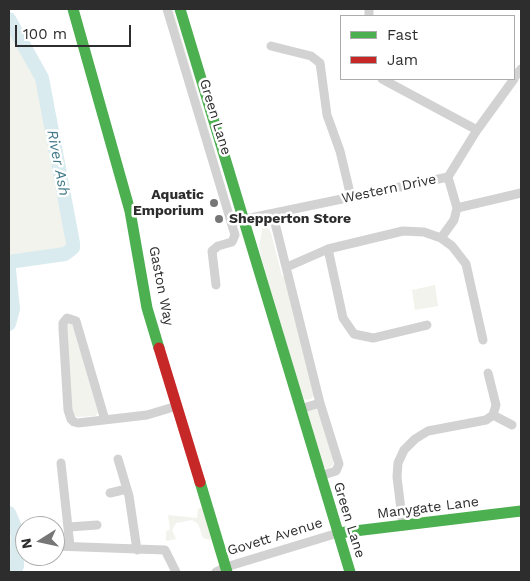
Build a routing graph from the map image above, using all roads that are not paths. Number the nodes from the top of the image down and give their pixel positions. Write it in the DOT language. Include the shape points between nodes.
graph roads {
  1 [pos="73,9"];
  2 [pos="167,9"];
  3 [pos="180,9"];
  4 [pos="271,46"];
  5 [pos="384,80"];
  6 [pos="513,80"];
  7 [pos="477,130"];
  8 [pos="448,177"];
  9 [pos="521,193"];
  10 [pos="350,197"];
  11 [pos="457,208"];
  12 [pos="273,215"];
  13 [pos="244,220"];
  14 [pos="231,222"];
  15 [pos="441,238"];
  16 [pos="328,249"];
  17 [pos="287,267"];
  18 [pos="216,284"];
  19 [pos="427,325"];
  20 [pos="483,340"];
  21 [pos="488,373"];
  22 [pos="320,403"];
  23 [pos="177,406"];
  24 [pos="300,409"];
  25 [pos="493,415"];
  26 [pos="104,420"];
  27 [pos="512,425"];
  28 [pos="118,459"];
  29 [pos="61,463"];
  30 [pos="320,476"];
  31 [pos="127,489"];
  32 [pos="110,493"];
  33 [pos="521,511"];
  34 [pos="97,525"];
  35 [pos="69,526"];
  36 [pos="402,526"];
  37 [pos="338,533"];
  38 [pos="65,546"];
  39 [pos="70,546"];
  40 [pos="136,550"];
  41 [pos="223,571"];
  42 [pos="176,572"];
  43 [pos="350,572"];
  1 -- 23 [label="street, Gaston Way" via="130,211 147,308"];
  2 -- 14 [label="street, Green Lane"];
  3 -- 13 [label="street, Green Lane"];
  4 -- 10 [label="street" via="311,56 320,63 327,115 340,151"];
  5 -- 7 [label="street"];
  6 -- 7 [label="street, Western Drive"];
  7 -- 8 [label="street, Western Drive"];
  8 -- 10 [label="street, Western Drive"];
  8 -- 11 [label="street"];
  9 -- 11 [label="street"];
  10 -- 12 [label="street, Western Drive"];
  11 -- 15 [label="street" via="454,220"];
  12 -- 13 [label="street, Western Drive"];
  12 -- 17 [label="street, Green Lane"];
  13 -- 14 [label="street"];
  13 -- 24 [label="street, Green Lane"];
  14 -- 18 [label="street" via="234,240 212,252"];
  15 -- 16 [label="street" via="424,232 403,231"];
  15 -- 20 [label="street" via="466,264"];
  16 -- 17 [label="street"];
  16 -- 19 [label="street" via="343,318 354,334 373,338"];
  17 -- 22 [label="street, Green Lane"];
  21 -- 25 [label="street" via="496,405"];
  22 -- 24 [label="street"];
  22 -- 30 [label="street, Green Lane" via="338,464 336,471"];
  23 -- 26 [label="street" via="147,415"];
  23 -- 41 [label="street, Gaston Way"];
  24 -- 30 [label="street, Green Lane"];
  25 -- 27 [label="street"];
  25 -- 36 [label="street" via="486,420 428,431 404,450 397,477"];
  26 -- 26 [label="street" via="78,423 69,415 63,329 67,318 76,321"];
  28 -- 31 [label="street"];
  29 -- 35 [label="street"];
  30 -- 37 [label="street, Green Lane"];
  31 -- 32 [label="street"];
  31 -- 40 [label="street"];
  33 -- 36 [label="street, Manygate Lane"];
  34 -- 35 [label="street"];
  35 -- 39 [label="street"];
  36 -- 37 [label="street, Manygate Lane"];
  37 -- 41 [label="street, Govett Avenue"];
  37 -- 43 [label="street, Green Lane"];
  38 -- 39 [label="street"];
  39 -- 40 [label="street"];
  40 -- 42 [label="street" via="165,550"];
}
